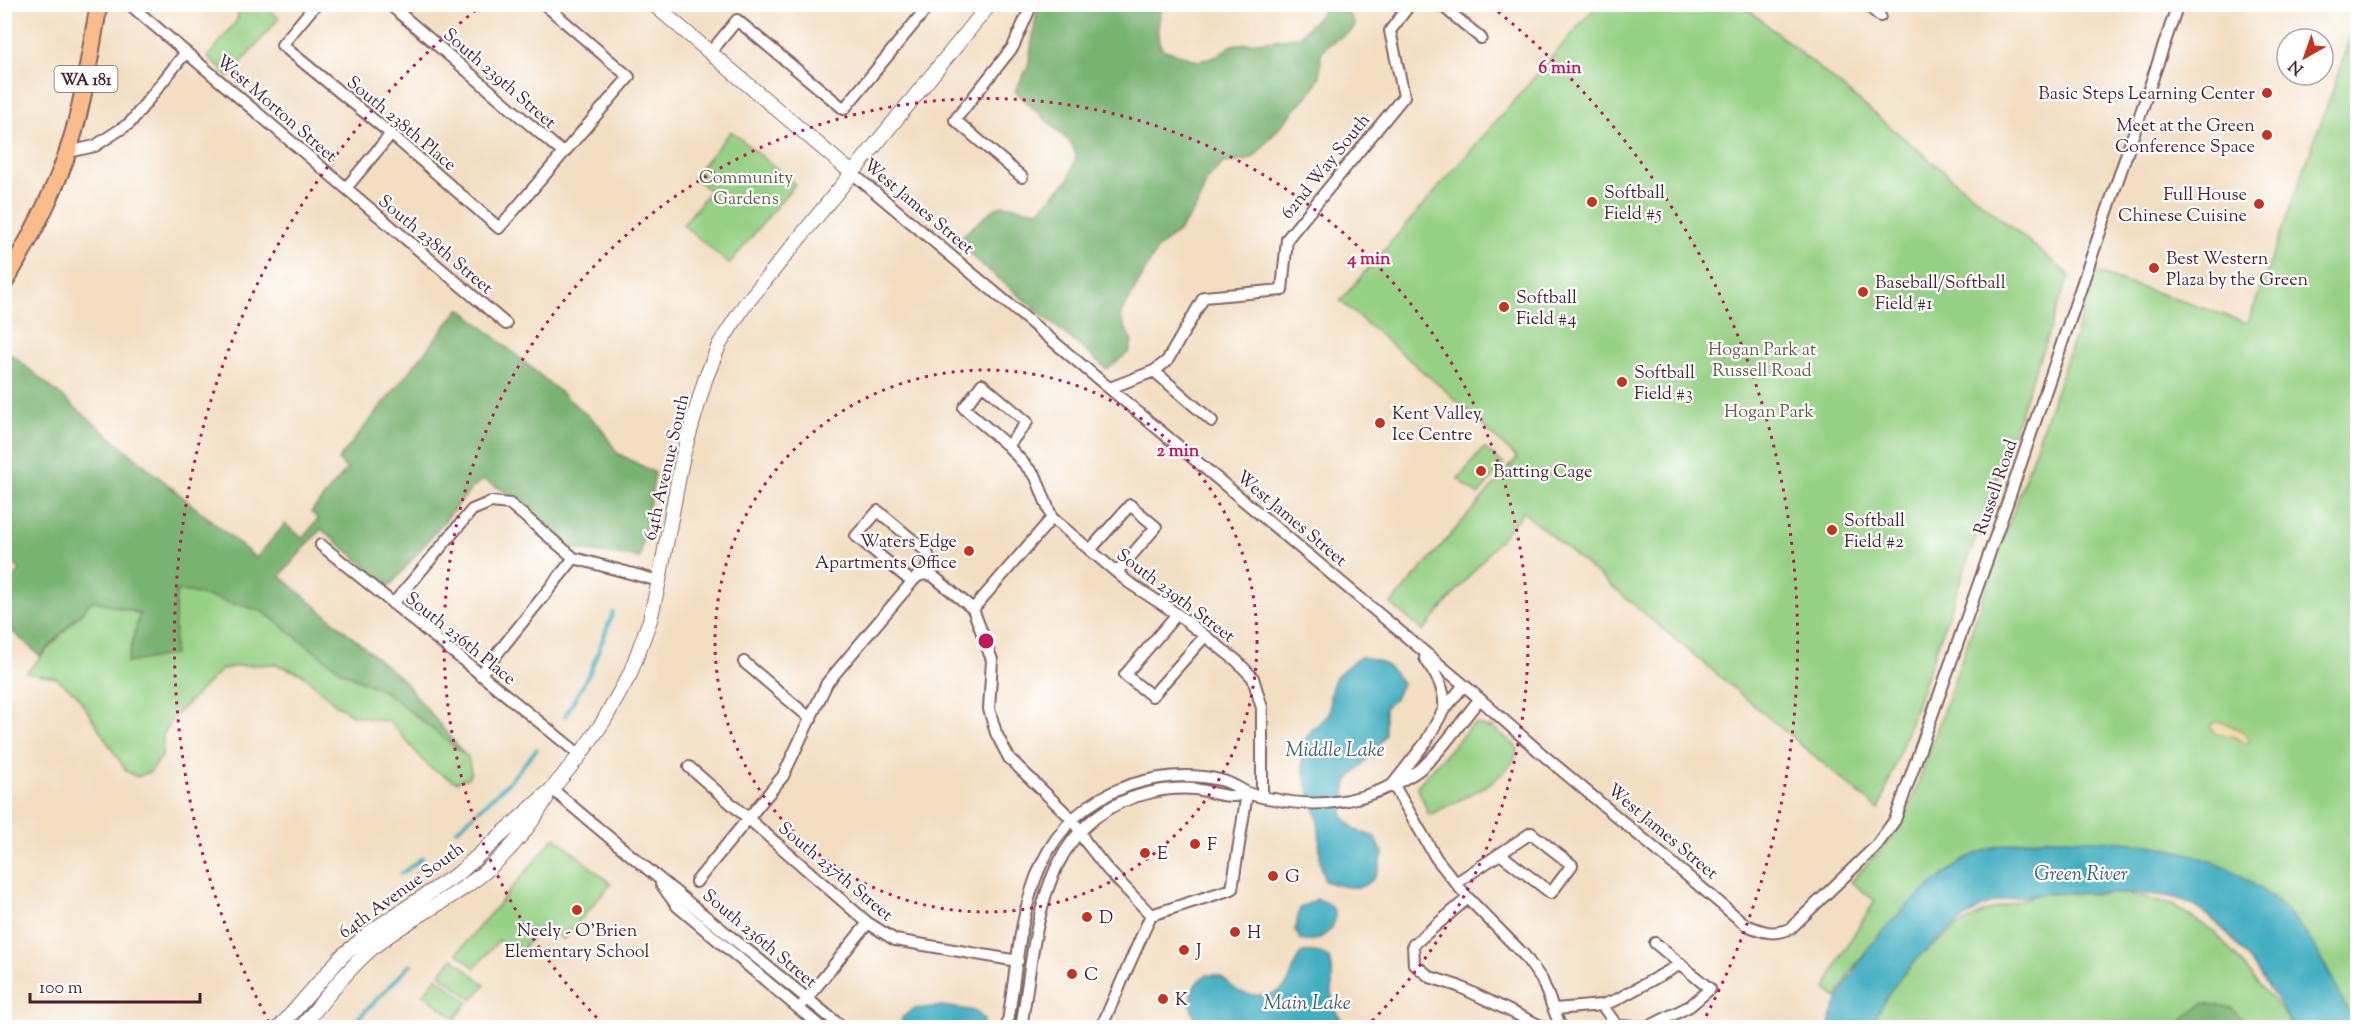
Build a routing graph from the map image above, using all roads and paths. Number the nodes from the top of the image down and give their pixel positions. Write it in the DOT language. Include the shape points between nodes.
graph roads {
  1 [pos="99,4"];
  2 [pos="129,4"];
  3 [pos="316,4"];
  4 [pos="389,4"];
  5 [pos="544,4"];
  6 [pos="652,4"];
  7 [pos="930,4"];
  8 [pos="990,4"];
  9 [pos="1410,4"];
  10 [pos="1440,4"];
  11 [pos="1866,4"];
  12 [pos="2178,4"];
  13 [pos="1032,5"];
  14 [pos="1880,16"];
  15 [pos="1481,38"];
  16 [pos="186,52"];
  17 [pos="710,52"];
  18 [pos="391,134"];
  19 [pos="68,152"];
  20 [pos="563,153"];
  21 [pos="852,173"];
  22 [pos="1022,177"];
  23 [pos="346,189"];
  24 [pos="4,283"];
  25 [pos="506,324"];
  26 [pos="1154,371"];
  27 [pos="1110,388"];
  28 [pos="1212,421"];
  29 [pos="1008,446"];
  30 [pos="1052,518"];
  31 [pos="321,545"];
  32 [pos="1090,550"];
  33 [pos="574,558"];
  34 [pos="1117,572"];
  35 [pos="925,574"];
  36 [pos="659,581"];
  37 [pos="912,582"];
  38 [pos="393,604"];
  39 [pos="973,609"];
  40 [pos="1177,614"];
  41 [pos="1205,636"];
  42 [pos="1419,647"];
  43 [pos="744,662"];
  44 [pos="480,675"];
  45 [pos="1464,685"];
  46 [pos="1479,700"];
  47 [pos="1443,711"];
  48 [pos="811,719"];
  49 [pos="580,755"];
  50 [pos="689,767"];
  51 [pos="1393,784"];
  52 [pos="552,789"];
  53 [pos="1247,792"];
  54 [pos="1262,797"];
  55 [pos="749,819"];
  56 [pos="1073,820"];
  57 [pos="1080,831"];
  58 [pos="1500,854"];
  59 [pos="655,876"];
  60 [pos="696,882"];
  61 [pos="1455,883"];
  62 [pos="1468,898"];
  63 [pos="1151,915"];
  64 [pos="868,923"];
  65 [pos="1774,933"];
  66 [pos="1655,943"];
  67 [pos="1018,961"];
  68 [pos="1681,964"];
  69 [pos="807,998"];
  70 [pos="1602,1005"];
  71 [pos="799,1008"];
  72 [pos="1555,1009"];
  73 [pos="830,1017"];
  74 [pos="821,1027"];
  75 [pos="279,1028"];
  76 [pos="301,1028"];
  77 [pos="843,1028"];
  78 [pos="1007,1028"];
  79 [pos="1022,1028"];
  80 [pos="1101,1028"];
  81 [pos="1545,1028"];
  82 [pos="1561,1028"];
  1 -- 19 [label="main road, WA 181"];
  2 -- 16 [label="street"];
  3 -- 18 [label="street, South 238th Place" via="282,45"];
  4 -- 20 [label="street, South 239th Street"];
  5 -- 20 [label="street" via="629,77"];
  6 -- 17 [label="street, West James Street"];
  7 -- 17 [label="street" via="844,109 737,20"];
  8 -- 21 [label="street, 64th Avenue South"];
  9 -- 26 [label="street, 62nd Way South" via="1390,31 1404,96 1287,239 1282,290 1204,297 1176,349"];
  10 -- 15 [label="street"];
  11 -- 14 [label="street"];
  12 -- 65 [label="street, Russell Road" via="1895,820 1876,846 1791,928"];
  13 -- 22 [label="street" via="1012,47 955,120"];
  16 -- 19 [label="street" via="130,123 95,146"];
  16 -- 23 [label="street, West Morton Street"];
  17 -- 21 [label="street, West James Street"];
  18 -- 20 [label="street, South 238th Place" via="499,228"];
  18 -- 23 [label="street"];
  19 -- 24 [label="main road, WA 181" via="45,208"];
  21 -- 27 [label="street, West James Street"];
  21 -- 36 [label="street, 64th Avenue South" via="744,306 719,345 683,455"];
  23 -- 25 [label="street, South 238th Street"];
  26 -- 27 [label="street, 62nd Way South"];
  26 -- 28 [label="street"];
  27 -- 42 [label="street, West James Street"];
  29 -- 29 [label="street, South 239th Street" via="964,408 982,384 1027,422"];
  29 -- 30 [label="street, South 239th Street" via="1036,477"];
  30 -- 32 [label="street, South 239th Street"];
  30 -- 39 [label="street"];
  31 -- 38 [label="street, South 236th Place"];
  32 -- 34 [label="street, South 239th Street"];
  32 -- 34 [label="street" via="1130,505 1156,527"];
  33 -- 36 [label="street"];
  33 -- 38 [label="street" via="510,504 491,502 472,510"];
  33 -- 44 [label="street"];
  34 -- 40 [label="street, South 239th Street"];
  35 -- 37 [label="street" via="917,575"];
  35 -- 37 [label="street" via="927,552 878,511 856,536"];
  35 -- 39 [label="street" via="933,576"];
  36 -- 49 [label="street, 64th Avenue South" via="650,620 630,674"];
  37 -- 48 [label="street" via="827,683"];
  38 -- 44 [label="street, South 236th Place"];
  39 -- 56 [label="street" via="992,660 989,709 996,733 1009,758"];
  40 -- 41 [label="street, South 239th Street"];
  40 -- 41 [label="street" via="1125,675 1152,696"];
  41 -- 54 [label="street, South 239th Street" via="1253,678 1258,691 1262,708"];
  42 -- 45 [label="street, West James Street"];
  42 -- 47 [label="street" via="1442,686"];
  43 -- 48 [label="street"];
  44 -- 49 [label="street, South 236th Place"];
  45 -- 46 [label="street, West James Street"];
  45 -- 47 [label="street"];
  46 -- 51 [label="street" via="1426,764"];
  46 -- 65 [label="street, West James Street" via="1746,925"];
  47 -- 51 [label="street" via="1426,742"];
  48 -- 55 [label="street" via="789,766"];
  49 -- 52 [label="street, 64th Avenue South"];
  50 -- 55 [label="street, South 237th Street"];
  51 -- 54 [label="street" via="1373,794 1329,804"];
  51 -- 61 [label="street"];
  52 -- 59 [label="street, South 236th Street"];
  52 -- 75 [label="street, 64th Avenue South" via="459,873 373,930 342,956"];
  52 -- 76 [label="street, 64th Avenue South" via="531,826 488,869 370,950"];
  53 -- 54 [label="street"];
  53 -- 56 [label="street" via="1217,779 1159,778 1122,788"];
  53 -- 57 [label="street" via="1234,796 1193,789 1152,792 1113,807"];
  53 -- 63 [label="street" via="1232,889"];
  55 -- 60 [label="street"];
  55 -- 64 [label="street, South 237th Street"];
  56 -- 57 [label="street"];
  56 -- 67 [label="street" via="1052,845 1036,874 1026,906"];
  57 -- 63 [label="street" via="1107,869"];
  57 -- 79 [label="street" via="1059,860 1045,892"];
  58 -- 58 [label="street" via="1531,833 1572,865 1551,893"];
  58 -- 61 [label="street"];
  59 -- 69 [label="street, South 236th Street"];
  59 -- 71 [label="street, South 236th Street" via="677,906"];
  61 -- 62 [label="street"];
  62 -- 72 [label="street" via="1524,955 1542,980"];
  62 -- 81 [label="street" via="1413,945 1414,964 1430,977 1458,986"];
  63 -- 80 [label="street"];
  64 -- 67 [label="street, South 237th Street" via="895,940"];
  64 -- 69 [label="street"];
  66 -- 68 [label="street"];
  67 -- 78 [label="street"];
  68 -- 70 [label="street"];
  68 -- 70 [label="street" via="1710,989 1690,1006 1648,1027 1633,1027 1617,1026"];
  69 -- 71 [label="street"];
  69 -- 73 [label="street, South 236th Street"];
  70 -- 72 [label="street"];
  71 -- 74 [label="street, South 236th Street"];
  72 -- 82 [label="street"];
  73 -- 74 [label="street"];
  73 -- 77 [label="street, South 236th Street"];
}
